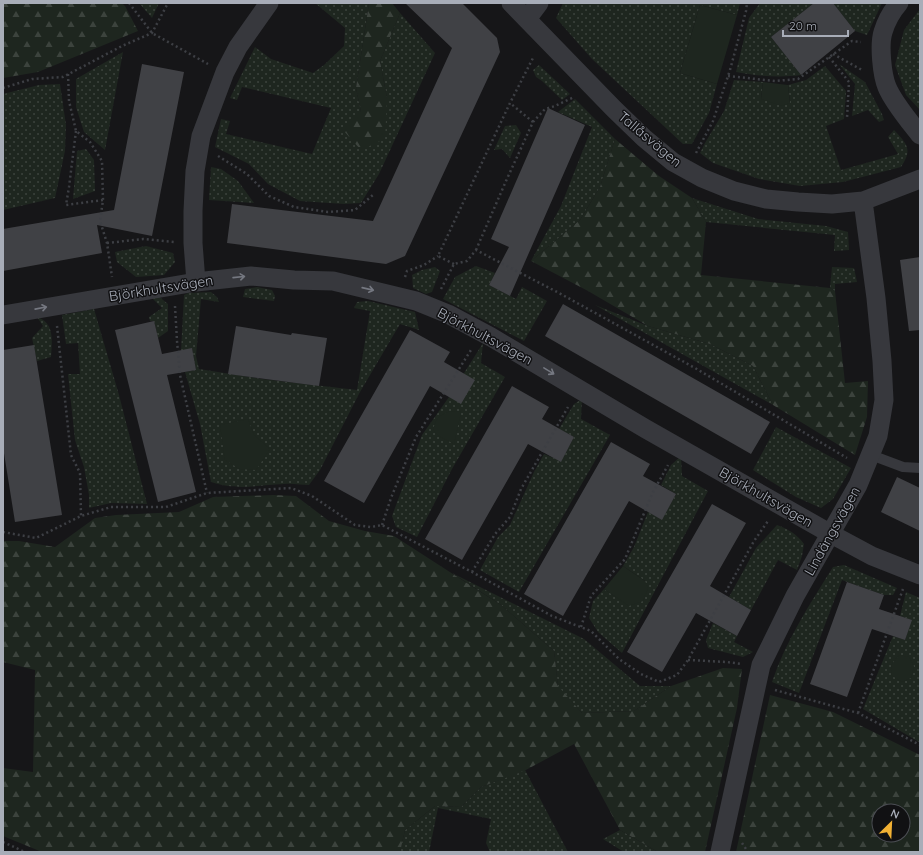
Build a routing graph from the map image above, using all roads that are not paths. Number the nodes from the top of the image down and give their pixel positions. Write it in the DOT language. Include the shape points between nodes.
graph roads {
  1 [pos="269,3"];
  2 [pos="511,3"];
  3 [pos="539,3"];
  4 [pos="899,3"];
  5 [pos="527,19"];
  6 [pos="920,136"];
  7 [pos="920,179"];
  8 [pos="864,201"];
  9 [pos="196,282"];
  10 [pos="3,315"];
  11 [pos="868,462"];
  12 [pos="920,468"];
  13 [pos="831,534"];
  14 [pos="915,573"];
  15 [pos="720,852"];
  1 -- 9 [label="street" via="238,47 225,72 201,136 193,204"];
  2 -- 5 [label="street, Tallåsvägen"];
  3 -- 5 [label="street"];
  4 -- 6 [label="street" via="882,34 881,61 887,87"];
  5 -- 8 [label="street, Tallåsvägen" via="614,109 656,148 673,162 702,178 734,191 766,199 832,204"];
  7 -- 8 [label="street, Tallåsvägen"];
  8 -- 11 [label="street, Lindängsvägen" via="876,298 884,400 878,436"];
  10 -- 9 [label="street, Björkhultsvägen, one-way"];
  9 -- 13 [label="street, Björkhultsvägen, one-way" via="251,276 333,281 416,301 482,332"];
  11 -- 12 [label="lane"];
  11 -- 13 [label="street, Lindängsvägen"];
  13 -- 14 [label="street, Björkhultsvägen" via="872,556"];
  13 -- 15 [label="street, Lindängsvägen" via="795,596 761,665"];
}
